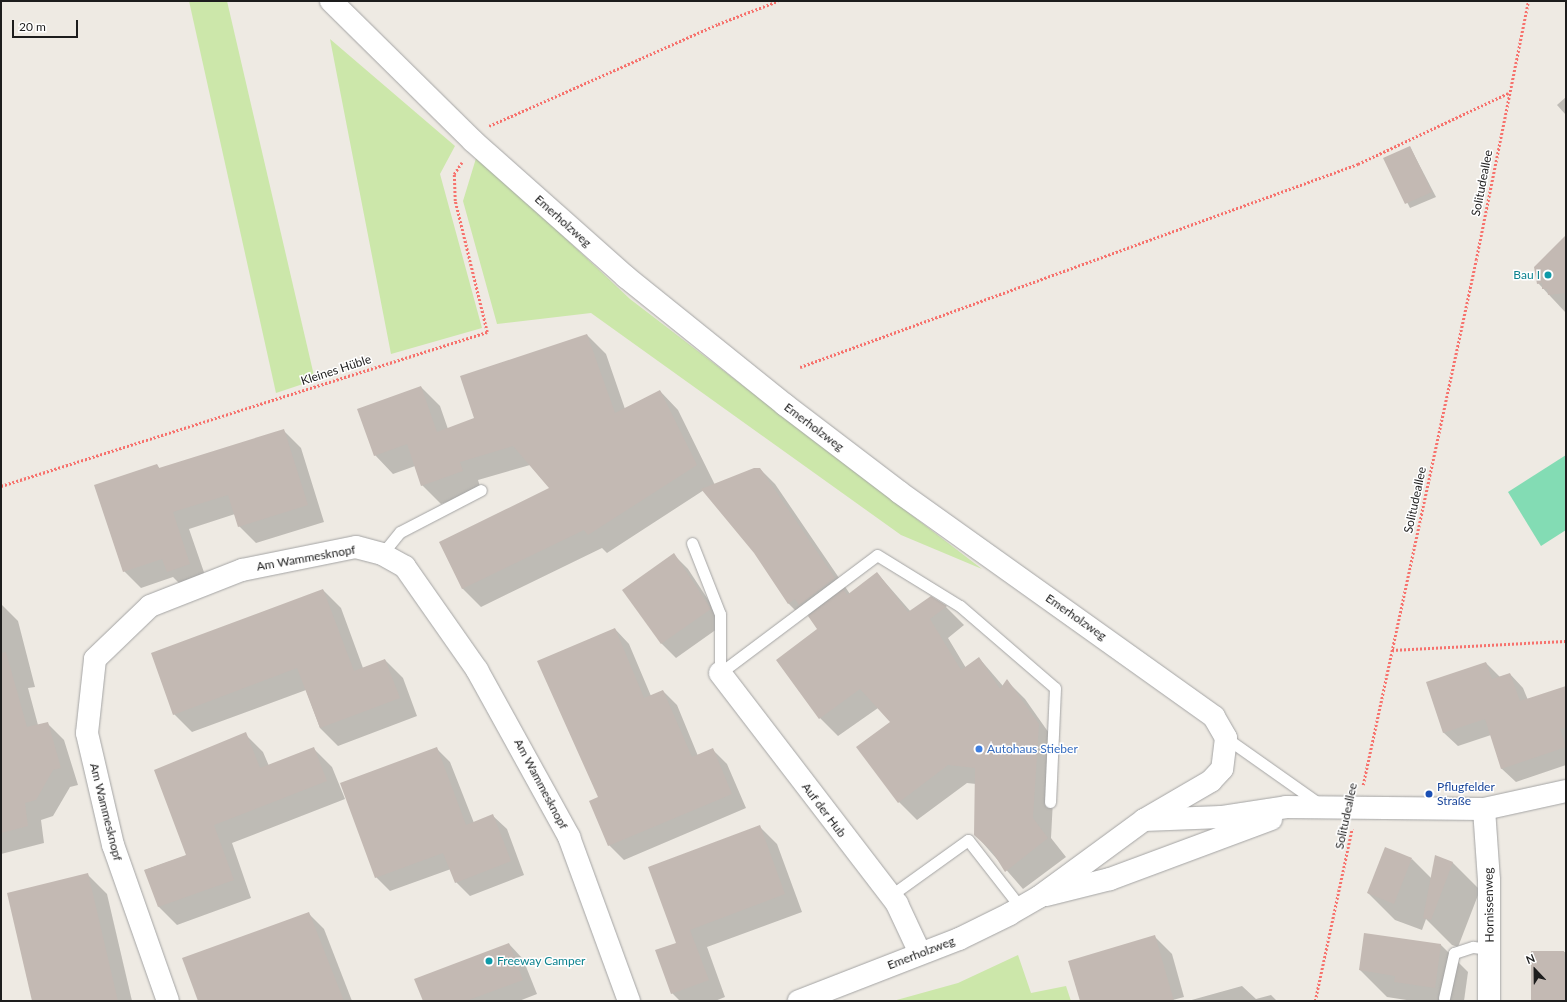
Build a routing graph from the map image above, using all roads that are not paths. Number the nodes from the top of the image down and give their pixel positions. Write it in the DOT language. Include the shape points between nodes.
graph roads {
  1 [pos="331,1"];
  2 [pos="480,490"];
  3 [pos="692,543"];
  4 [pos="382,554"];
  5 [pos="720,673"];
  6 [pos="1226,738"];
  7 [pos="1566,791"];
  8 [pos="1050,802"];
  9 [pos="1323,806"];
  10 [pos="1484,809"];
  11 [pos="1144,820"];
  12 [pos="890,896"];
  13 [pos="1030,902"];
  14 [pos="1490,949"];
  15 [pos="920,953"];
  16 [pos="1444,998"];
  17 [pos="168,1001"];
  18 [pos="629,1001"];
  19 [pos="799,1001"];
  20 [pos="1489,1001"];
  1 -- 6 [label="street, Emerholzweg" via="473,141 626,277 785,405 899,492 1214,717"];
  2 -- 4 [label="lane" via="400,532"];
  3 -- 5 [label="lane" via="720,614"];
  4 -- 17 [label="street, Am Wammesknopf" via="356,547 242,570 150,606 95,659 87,733 113,845"];
  4 -- 18 [label="street, Am Wammesknopf" via="405,567 477,670 507,719 569,837"];
  5 -- 8 [label="lane" via="877,555 960,606 1055,688"];
  5 -- 12 [label="street, Auf der Hub"];
  6 -- 9 [label="lane"];
  6 -- 11 [label="street, Emerholzweg" via="1222,769 1211,781"];
  7 -- 10 [label="street"];
  9 -- 10 [label="street, Emerholzweg"];
  9 -- 11 [label="street, Emerholzweg" via="1286,807 1198,818"];
  9 -- 13 [label="street, Emerholzweg" via="1277,817 1110,880"];
  10 -- 14 [label="street, Hornissenweg"];
  11 -- 13 [label="street, Emerholzweg"];
  12 -- 13 [label="lane" via="968,840"];
  12 -- 15 [label="street, Auf der Hub"];
  13 -- 15 [label="street, Emerholzweg" via="959,939"];
  14 -- 16 [label="lane" via="1473,947 1454,953"];
  14 -- 20 [label="street, Hornissenweg"];
  15 -- 19 [label="street, Emerholzweg"];
}
